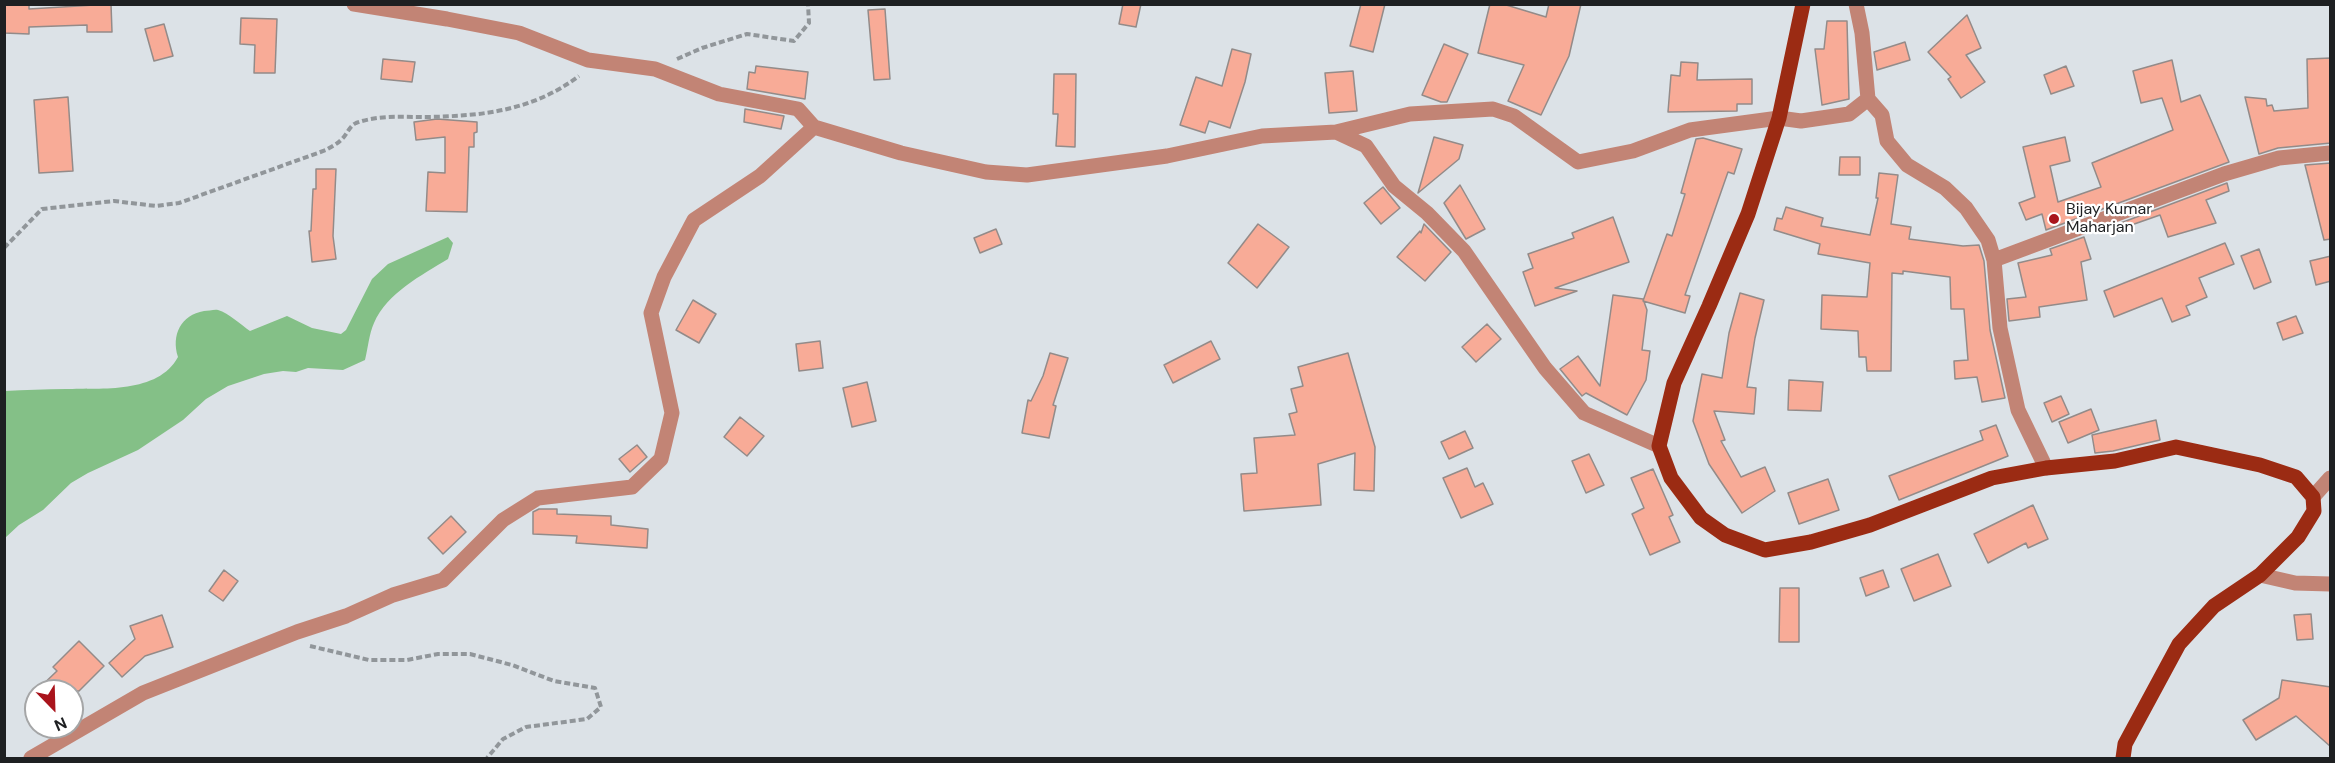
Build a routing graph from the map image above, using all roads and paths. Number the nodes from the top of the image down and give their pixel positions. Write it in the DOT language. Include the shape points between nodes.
graph roads {
  1 [pos="354,4"];
  2 [pos="808,4"];
  3 [pos="1803,4"];
  4 [pos="1856,4"];
  5 [pos="588,60"];
  6 [pos="655,69"];
  7 [pos="1868,99"];
  8 [pos="1779,118"];
  9 [pos="814,127"];
  10 [pos="1336,132"];
  11 [pos="2331,153"];
  12 [pos="4,248"];
  13 [pos="1994,260"];
  14 [pos="1659,446"];
  15 [pos="2046,468"];
  16 [pos="2331,478"];
  17 [pos="2313,497"];
  18 [pos="2260,575"];
  19 [pos="2331,584"];
  20 [pos="297,632"];
  21 [pos="31,759"];
  22 [pos="487,759"];
  23 [pos="2123,759"];
  1 -- 5 [label="street" via="519,33"];
  2 -- 6 [label="path" via="809,23 795,41 747,34"];
  3 -- 8 [label="main road"];
  4 -- 7 [label="street"];
  5 -- 6 [label="street"];
  5 -- 12 [label="path" via="580,75 559,91 530,104 437,117 377,117 353,124 341,140 326,150 179,203 156,206 114,201 42,209"];
  6 -- 9 [label="street" via="719,94 798,109"];
  7 -- 8 [label="street" via="1850,114 1801,121"];
  7 -- 13 [label="street" via="1882,115 1887,141 1907,165 1945,188 1966,208 1988,240"];
  8 -- 10 [label="street" via="1690,130 1633,151 1578,162 1514,116 1493,109 1410,114"];
  8 -- 14 [label="main road" via="1748,214 1674,383"];
  9 -- 10 [label="street" via="986,172 1027,175 1167,156 1262,136"];
  9 -- 20 [label="street" via="760,176 694,220 664,277 651,313 672,413 661,459 632,487 538,498 503,520 443,580"];
  10 -- 14 [label="street" via="1366,146 1394,186 1464,251 1545,368 1584,413"];
  11 -- 13 [label="street" via="2279,158 2224,174"];
  13 -- 15 [label="street" via="2000,328 2018,410"];
  14 -- 15 [label="main road" via="1671,478 1701,518 1725,535 1765,550 1870,525 1992,478"];
  15 -- 17 [label="main road" via="2115,460 2176,447 2296,477"];
  16 -- 17 [label="street"];
  17 -- 18 [label="main road" via="2314,511 2298,537"];
  18 -- 19 [label="street" via="2295,583"];
  18 -- 23 [label="main road" via="2214,606 2179,644 2125,744"];
  20 -- 21 [label="street" via="143,693"];
  20 -- 22 [label="path" via="300,642 369,660 470,654 554,681 595,688 601,707 587,719 526,727 503,739"];
}
